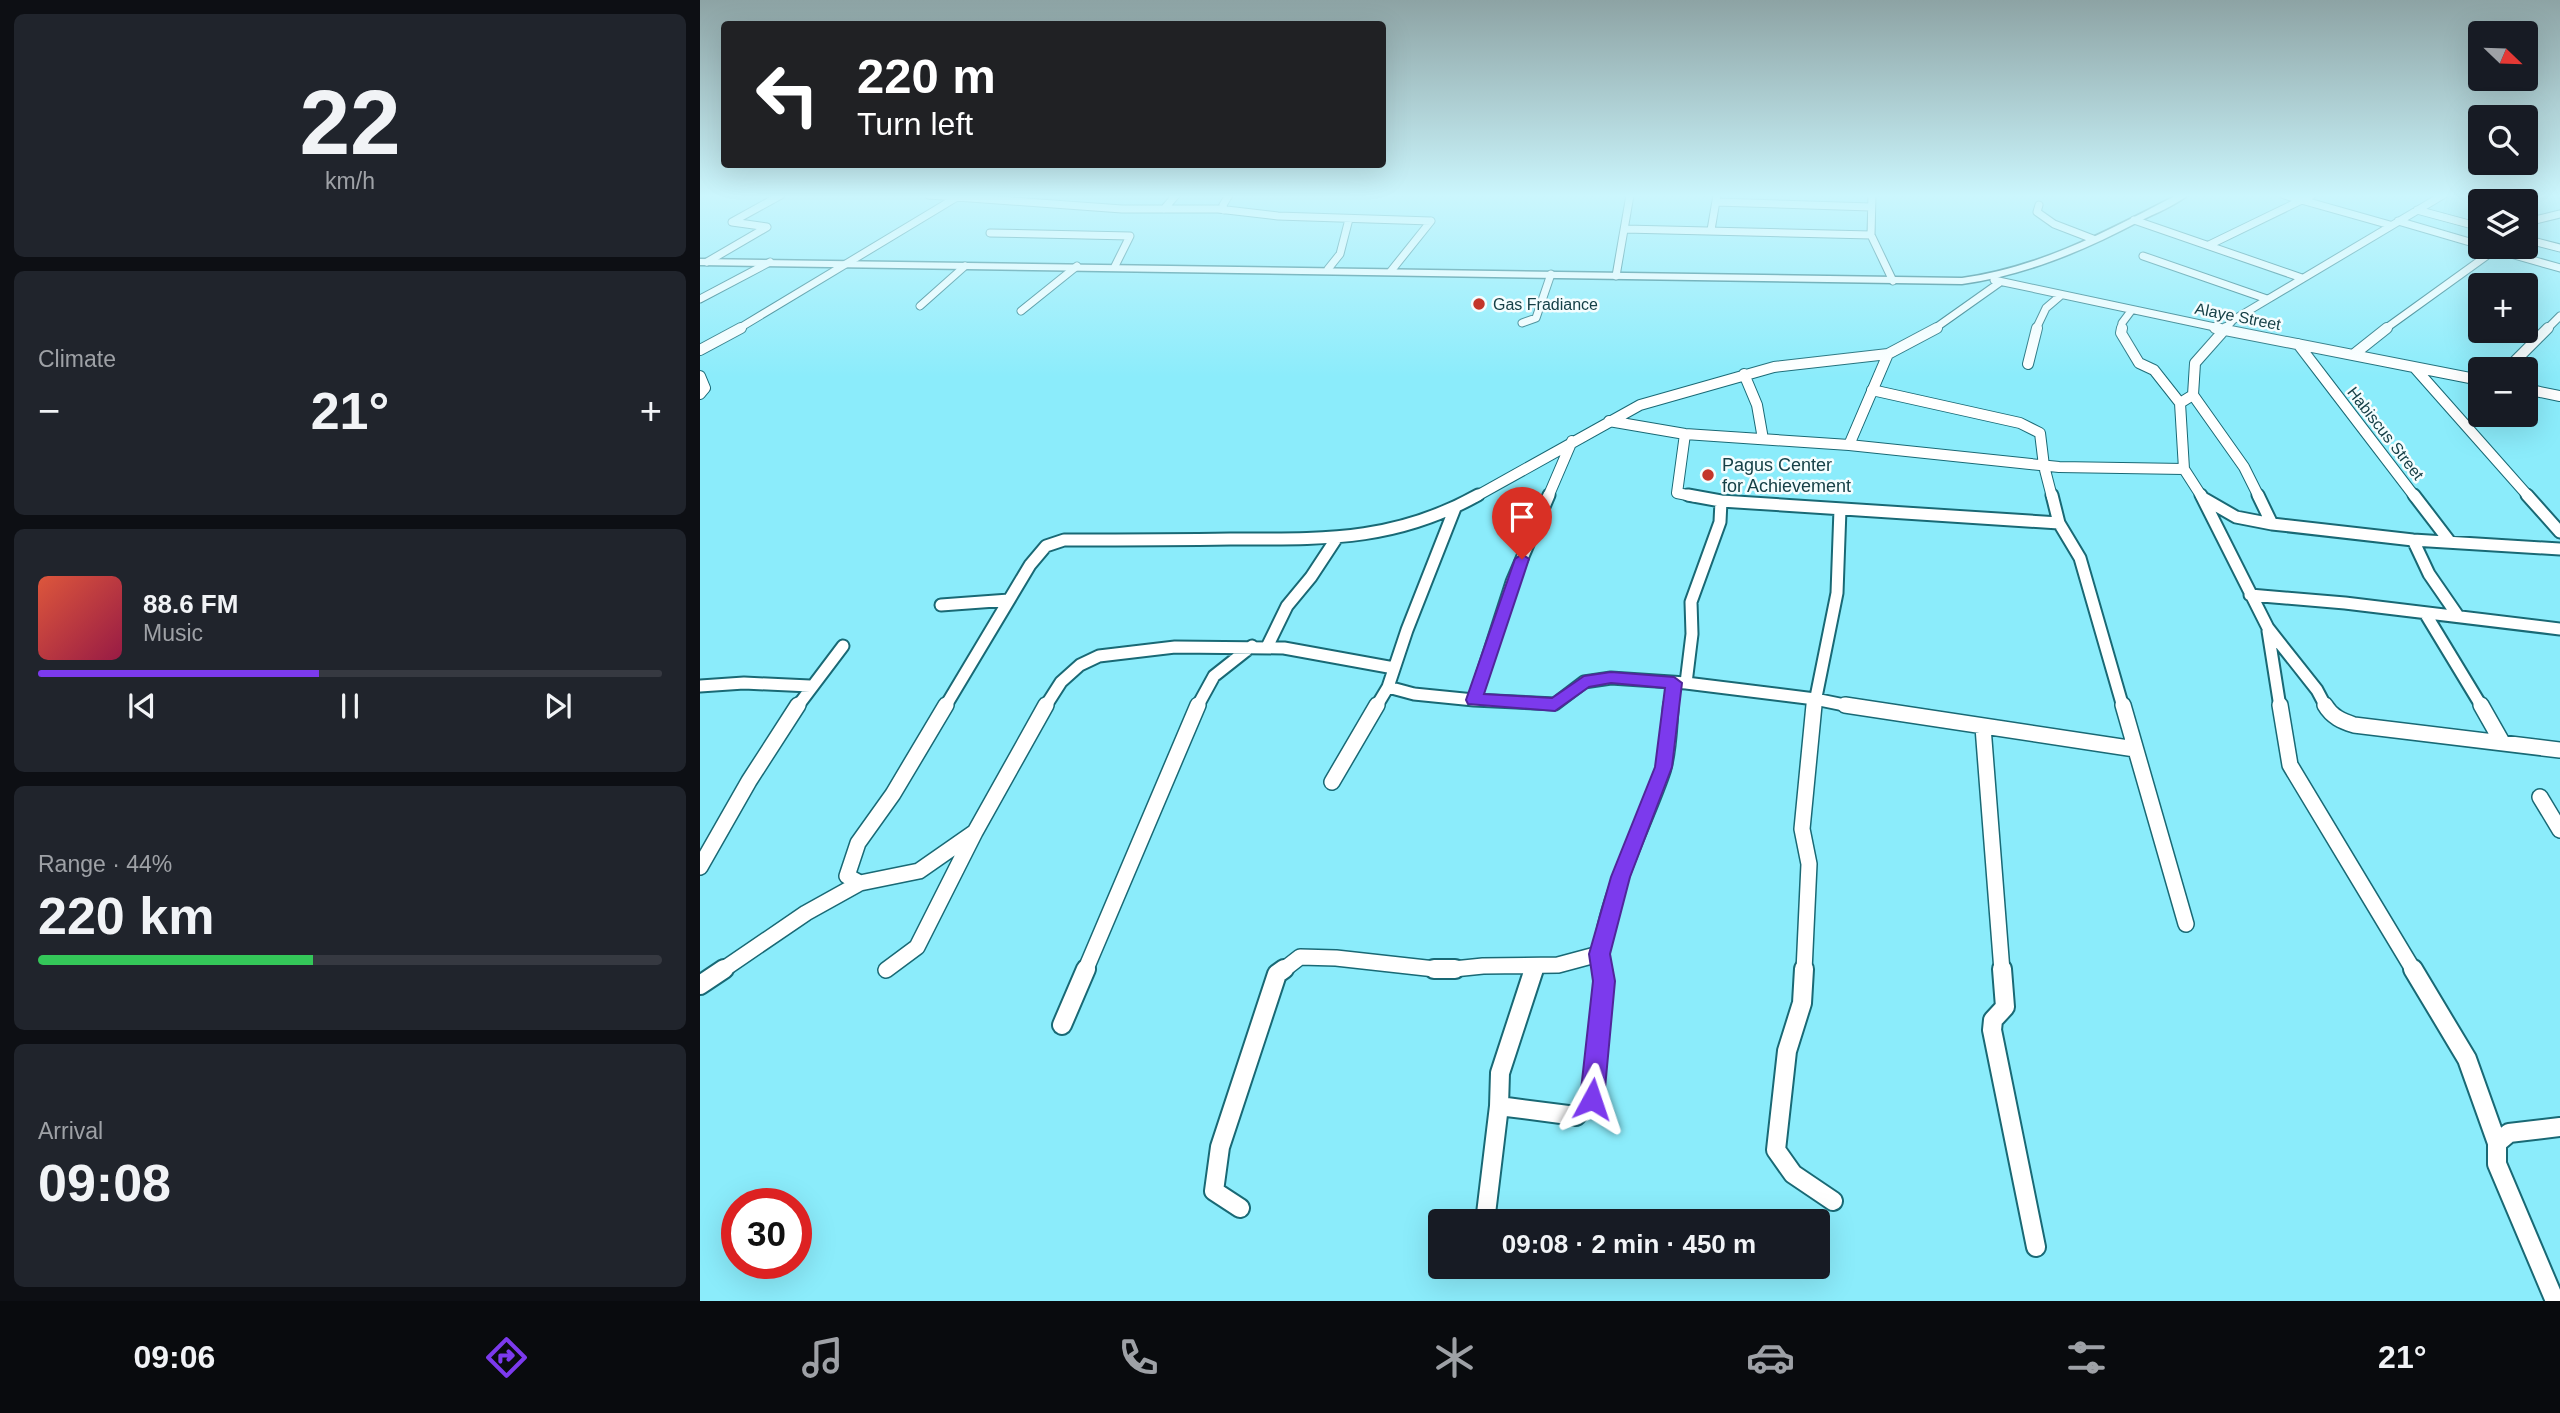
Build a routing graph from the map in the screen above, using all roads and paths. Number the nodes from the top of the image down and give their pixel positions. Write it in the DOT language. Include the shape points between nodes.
graph roads {
  1 [pos="859,256"];
  2 [pos="1120,256"];
  3 [pos="1339,256"];
  4 [pos="1403,256"];
  5 [pos="1620,256"];
  6 [pos="1881,256"];
  7 [pos="2057,256"];
  8 [pos="2239,256"];
  9 [pos="2339,256"];
  10 [pos="2143,257"];
  11 [pos="2476,259"];
  12 [pos="2529,259"];
  13 [pos="704,262"];
  14 [pos="770,262"];
  15 [pos="844,265"];
  16 [pos="965,266"];
  17 [pos="1077,266"];
  18 [pos="1115,266"];
  19 [pos="2560,268"];
  20 [pos="1328,270"];
  21 [pos="1391,271"];
  22 [pos="1551,274"];
  23 [pos="1616,276"];
  24 [pos="2302,278"];
  25 [pos="1894,281"];
  26 [pos="1995,281"];
  27 [pos="2060,296"];
  28 [pos="700,299"];
  29 [pos="2267,299"];
  30 [pos="920,306"];
  31 [pos="1021,311"];
  32 [pos="2131,311"];
  33 [pos="2560,316"];
  34 [pos="1522,323"];
  35 [pos="2223,329"];
  36 [pos="2298,344"];
  37 [pos="700,350"];
  38 [pos="1888,354"];
  39 [pos="2353,355"];
  40 [pos="2519,357"];
  41 [pos="2028,364"];
  42 [pos="2414,367"];
  43 [pos="1744,374"];
  44 [pos="700,376"];
  45 [pos="2468,378"];
  46 [pos="1872,390"];
  47 [pos="2538,393"];
  48 [pos="700,394"];
  49 [pos="2193,395"];
  50 [pos="2558,398"];
  51 [pos="2180,403"];
  52 [pos="1609,421"];
  53 [pos="1685,434"];
  54 [pos="1763,439"];
  55 [pos="1572,441"];
  56 [pos="1849,445"];
  57 [pos="2044,466"];
  58 [pos="2184,470"];
  59 [pos="2202,498"];
  60 [pos="1721,501"];
  61 [pos="1455,508"];
  62 [pos="1840,509"];
  63 [pos="2059,523"];
  64 [pos="2272,524"];
  65 [pos="2560,532"];
  66 [pos="1336,539"];
  67 [pos="2413,540"];
  68 [pos="2450,542"];
  69 [pos="2560,549"];
  70 [pos="2249,595"];
  71 [pos="1009,600"];
  72 [pos="941,605"];
  73 [pos="2426,613"];
  74 [pos="2458,616"];
  75 [pos="2268,628"];
  76 [pos="2560,629"];
  77 [pos="843,646"];
  78 [pos="1259,646"];
  79 [pos="1394,668"];
  80 [pos="1680,683"];
  81 [pos="700,686"];
  82 [pos="810,686"];
  83 [pos="1388,687"];
  84 [pos="1815,699"];
  85 [pos="1474,700"];
  86 [pos="1983,727"];
  87 [pos="2502,742"];
  88 [pos="2135,749"];
  89 [pos="2560,750"];
  90 [pos="1332,782"];
  91 [pos="2540,797"];
  92 [pos="2560,830"];
  93 [pos="975,832"];
  94 [pos="700,867"];
  95 [pos="860,883"];
  96 [pos="2186,924"];
  97 [pos="1600,954"];
  98 [pos="1535,965"];
  99 [pos="886,970"];
  100 [pos="707,974"];
  101 [pos="700,985"];
  102 [pos="1062,1025"];
  103 [pos="1499,1106"];
  104 [pos="2560,1126"];
  105 [pos="2497,1143"];
  106 [pos="1833,1201"];
  107 [pos="1240,1208"];
  108 [pos="1487,1209"];
  109 [pos="2036,1247"];
  110 [pos="2555,1301"];
  1 -- 15 [label="street"];
  2 -- 18 [label="street"];
  3 -- 20 [label="street"];
  4 -- 21 [label="street"];
  5 -- 23 [label="street"];
  6 -- 25 [label="street"];
  7 -- 26 [label="main road"];
  8 -- 24 [label="street"];
  9 -- 24 [label="street"];
  10 -- 29 [label="street"];
  11 -- 39 [label="street"];
  12 -- 19 [label="street"];
  13 -- 14 [label="main road"];
  14 -- 15 [label="main road"];
  14 -- 28 [label="street"];
  15 -- 16 [label="main road"];
  15 -- 37 [label="street"];
  16 -- 17 [label="main road"];
  16 -- 30 [label="street"];
  17 -- 18 [label="main road"];
  17 -- 31 [label="street"];
  18 -- 20 [label="main road"];
  20 -- 21 [label="main road"];
  21 -- 22 [label="main road"];
  22 -- 23 [label="main road"];
  22 -- 34 [label="street" via="1536,318"];
  23 -- 25 [label="main road"];
  24 -- 29 [label="street"];
  25 -- 26 [label="main road"];
  26 -- 27 [label="street, Alaye Street"];
  26 -- 38 [label="street" via="1932,331"];
  27 -- 32 [label="street, Alaye Street"];
  27 -- 41 [label="street" via="2046,306"];
  29 -- 35 [label="street"];
  32 -- 35 [label="street, Alaye Street"];
  32 -- 51 [label="street" via="2121,333 2139,363 2154,370"];
  33 -- 40 [label="street"];
  35 -- 36 [label="street, Alaye Street"];
  35 -- 49 [label="street" via="2195,363"];
  36 -- 39 [label="street, Alaye Street"];
  36 -- 68 [label="street, Habiscus Street"];
  38 -- 43 [label="street" via="1810,361"];
  38 -- 46 [label="street"];
  39 -- 42 [label="street, Alaye Street"];
  42 -- 45 [label="street, Alaye Street"];
  42 -- 65 [label="street"];
  43 -- 52 [label="street" via="1640,405"];
  43 -- 54 [label="street" via="1757,405"];
  44 -- 48 [label="street" via="705,388"];
  46 -- 56 [label="street"];
  46 -- 57 [label="street" via="2035,429 2040,433"];
  47 -- 50 [label="street"];
  49 -- 51 [label="street"];
  49 -- 64 [label="street" via="2244,467"];
  51 -- 58 [label="street"];
  52 -- 53 [label="street"];
  52 -- 55 [label="street"];
  53 -- 54 [label="street"];
  53 -- 60 [label="street" via="1677,493"];
  54 -- 56 [label="street"];
  55 -- 61 [label="street"];
  55 -- 85 [label="street" via="1512,582"];
  56 -- 57 [label="street"];
  57 -- 58 [label="street"];
  57 -- 63 [label="street"];
  58 -- 59 [label="street"];
  59 -- 64 [label="street" via="2236,517"];
  59 -- 70 [label="street"];
  60 -- 62 [label="street"];
  60 -- 80 [label="street" via="1720,522 1691,602 1692,634"];
  61 -- 66 [label="street" via="1396,529"];
  61 -- 79 [label="street"];
  62 -- 63 [label="street"];
  62 -- 84 [label="street" via="1837,593"];
  63 -- 88 [label="street" via="2080,558"];
  64 -- 67 [label="street"];
  66 -- 71 [label="street" via="1064,540 1046,546"];
  66 -- 78 [label="street"];
  67 -- 68 [label="street"];
  67 -- 74 [label="street" via="2429,574"];
  68 -- 69 [label="street"];
  70 -- 73 [label="street"];
  70 -- 75 [label="street"];
  71 -- 72 [label="street"];
  71 -- 95 [label="street" via="848,861 847,876"];
  73 -- 74 [label="street"];
  73 -- 87 [label="street"];
  74 -- 76 [label="street"];
  75 -- 87 [label="street" via="2329,712 2340,720"];
  75 -- 105 [label="street" via="2290,765 2468,1059"];
  77 -- 82 [label="street"];
  78 -- 79 [label="street"];
  78 -- 93 [label="street" via="1175,646 1099,656 1080,665 1032,725"];
  78 -- 102 [label="street" via="1214,676 1204,690"];
  79 -- 83 [label="street"];
  80 -- 84 [label="street"];
  80 -- 85 [label="street" via="1611,678 1584,682 1555,704"];
  80 -- 97 [label="street" via="1664,767 1621,877"];
  81 -- 82 [label="street"];
  82 -- 94 [label="street" via="745,783"];
  83 -- 85 [label="street"];
  83 -- 90 [label="street"];
  84 -- 86 [label="street"];
  84 -- 106 [label="street" via="1802,829 1809,864 1801,1003 1787,1051 1776,1150 1793,1176"];
  86 -- 88 [label="street"];
  86 -- 109 [label="street" via="2005,1007 1993,1020 1992,1030"];
  87 -- 89 [label="street"];
  88 -- 96 [label="street"];
  91 -- 92 [label="street"];
  93 -- 95 [label="street" via="919,871"];
  93 -- 99 [label="street" via="918,947"];
  95 -- 100 [label="street"];
  97 -- 98 [label="street" via="1558,965"];
  97 -- 103 [label="street" via="1604,981 1592,1099 1576,1116"];
  98 -- 103 [label="street" via="1500,1073"];
  98 -- 107 [label="street" via="1444,971 1300,957 1277,974 1220,1147 1214,1191"];
  100 -- 101 [label="street"];
  103 -- 108 [label="street"];
  104 -- 105 [label="street" via="2510,1133"];
  105 -- 110 [label="street" via="2497,1164"];
}
